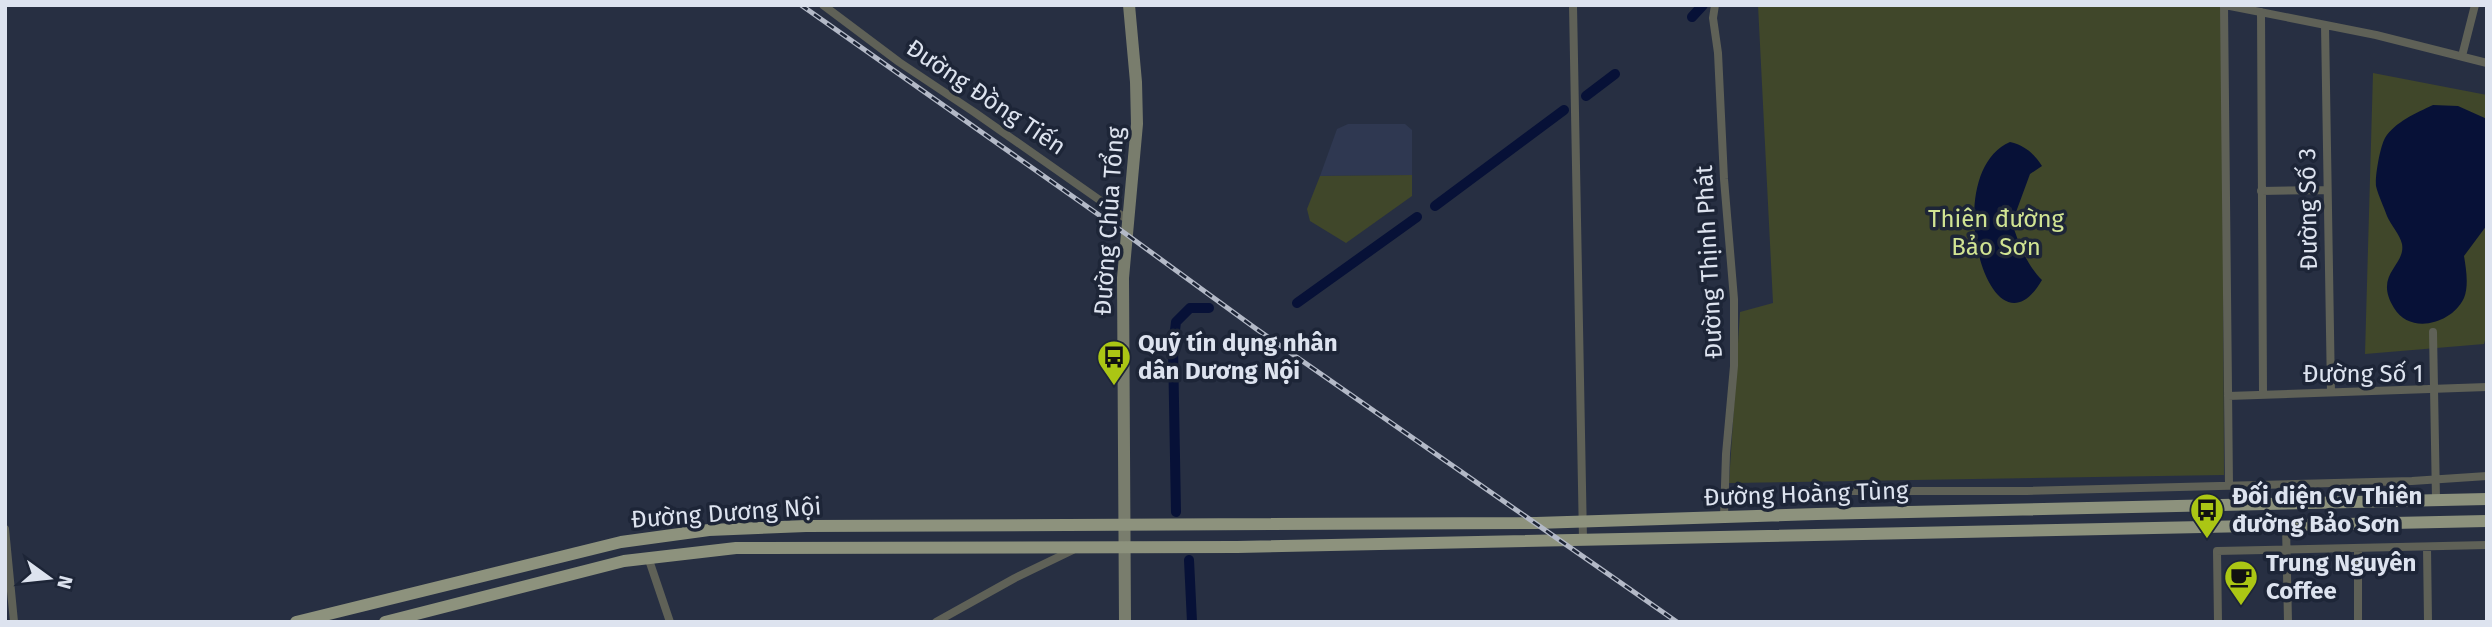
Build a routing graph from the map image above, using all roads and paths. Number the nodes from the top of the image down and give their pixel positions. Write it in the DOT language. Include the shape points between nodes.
graph roads {
  1 [pos="1129,5"];
  2 [pos="1573,5"];
  3 [pos="1715,5"];
  4 [pos="2224,5"];
  5 [pos="2475,5"];
  6 [pos="828,7"];
  7 [pos="2260,12"];
  8 [pos="2325,25"];
  9 [pos="2462,56"];
  10 [pos="2487,63"];
  11 [pos="2327,190"];
  12 [pos="2261,191"];
  13 [pos="1128,220"];
  14 [pos="2433,332"];
  15 [pos="2487,387"];
  16 [pos="2434,388"];
  17 [pos="2331,392"];
  18 [pos="2263,394"];
  19 [pos="2228,396"];
  20 [pos="2487,475"];
  21 [pos="2435,480"];
  22 [pos="2229,485"];
  23 [pos="1807,491"];
  24 [pos="2021,491"];
  25 [pos="2487,499"];
  26 [pos="2436,500"];
  27 [pos="2022,509"];
  28 [pos="1997,510"];
  29 [pos="1811,514"];
  30 [pos="1724,517"];
  31 [pos="1583,520"];
  32 [pos="2487,521"];
  33 [pos="1126,524"];
  34 [pos="2286,526"];
  35 [pos="5,529"];
  36 [pos="1998,532"];
  37 [pos="1812,537"];
  38 [pos="642,538"];
  39 [pos="1583,540"];
  40 [pos="2487,545"];
  41 [pos="1077,547"];
  42 [pos="2427,547"];
  43 [pos="1126,548"];
  44 [pos="2358,548"];
  45 [pos="2287,550"];
  46 [pos="648,557"];
  47 [pos="14,622"];
  48 [pos="296,622"];
  49 [pos="385,622"];
  50 [pos="670,622"];
  51 [pos="936,622"];
  52 [pos="1125,622"];
  53 [pos="2218,622"];
  54 [pos="2288,622"];
  55 [pos="2358,622"];
  56 [pos="2428,622"];
  1 -- 13 [label="main road, Đường Chùa Tổng" via="1137,124"];
  2 -- 31 [label="street"];
  3 -- 30 [label="street, Đường Thịnh Phát" via="1734,299"];
  4 -- 7 [label="street"];
  4 -- 19 [label="street"];
  5 -- 9 [label="street"];
  6 -- 13 [label="street, Đường Đồng Tiến" via="899,62"];
  7 -- 8 [label="street"];
  7 -- 12 [label="street"];
  8 -- 9 [label="street"];
  8 -- 11 [label="street, Đường Số 3"];
  9 -- 10 [label="street"];
  11 -- 12 [label="street"];
  11 -- 17 [label="street, Đường Số 3"];
  12 -- 18 [label="street"];
  13 -- 33 [label="main road, Đường Chùa Tổng" via="1123,312"];
  14 -- 16 [label="street"];
  15 -- 16 [label="street"];
  16 -- 17 [label="street, Đường Số 1"];
  16 -- 21 [label="street, Đường Số 1"];
  17 -- 18 [label="street, Đường Số 1"];
  18 -- 19 [label="street, Đường Số 1"];
  19 -- 22 [label="street"];
  20 -- 21 [label="street"];
  21 -- 22 [label="street"];
  21 -- 26 [label="street, Đường Số 1"];
  22 -- 24 [label="street"];
  23 -- 24 [label="street"];
  24 -- 27 [label="street"];
  25 -- 26 [label="main road, Đường Hoàng Tùng"];
  26 -- 27 [label="main road, Đường Hoàng Tùng"];
  27 -- 28 [label="main road, Đường Hoàng Tùng"];
  28 -- 29 [label="main road, Đường Hoàng Tùng"];
  28 -- 36 [label="main road"];
  29 -- 30 [label="main road, Đường Hoàng Tùng"];
  29 -- 37 [label="main road"];
  30 -- 31 [label="main road, Đường Hoàng Tùng"];
  31 -- 33 [label="main road, Đường Hoàng Tùng"];
  31 -- 39 [label="street"];
  32 -- 34 [label="main road, Đường Hoàng Tùng"];
  33 -- 38 [label="main road, Đường Dương Nội" via="806,526"];
  33 -- 43 [label="main road, Đường Chùa Tổng"];
  34 -- 36 [label="main road, Đường Hoàng Tùng"];
  34 -- 45 [label="street"];
  35 -- 47 [label="street"];
  36 -- 37 [label="main road, Đường Hoàng Tùng"];
  37 -- 39 [label="main road, Đường Hoàng Tùng"];
  38 -- 46 [label="main road"];
  38 -- 48 [label="main road, Đường Dương Nội"];
  39 -- 43 [label="main road, Đường Hoàng Tùng"];
  40 -- 42 [label="street"];
  41 -- 43 [label="main road, Đường Dương Nội"];
  41 -- 46 [label="main road, Đường Dương Nội" via="736,548"];
  41 -- 51 [label="street"];
  42 -- 44 [label="street"];
  42 -- 56 [label="street"];
  43 -- 52 [label="main road, Đường Chùa Tổng"];
  44 -- 45 [label="street"];
  44 -- 55 [label="street"];
  45 -- 53 [label="street" via="2217,551"];
  45 -- 54 [label="street"];
  46 -- 49 [label="main road, Đường Dương Nội"];
  46 -- 50 [label="street"];
}
